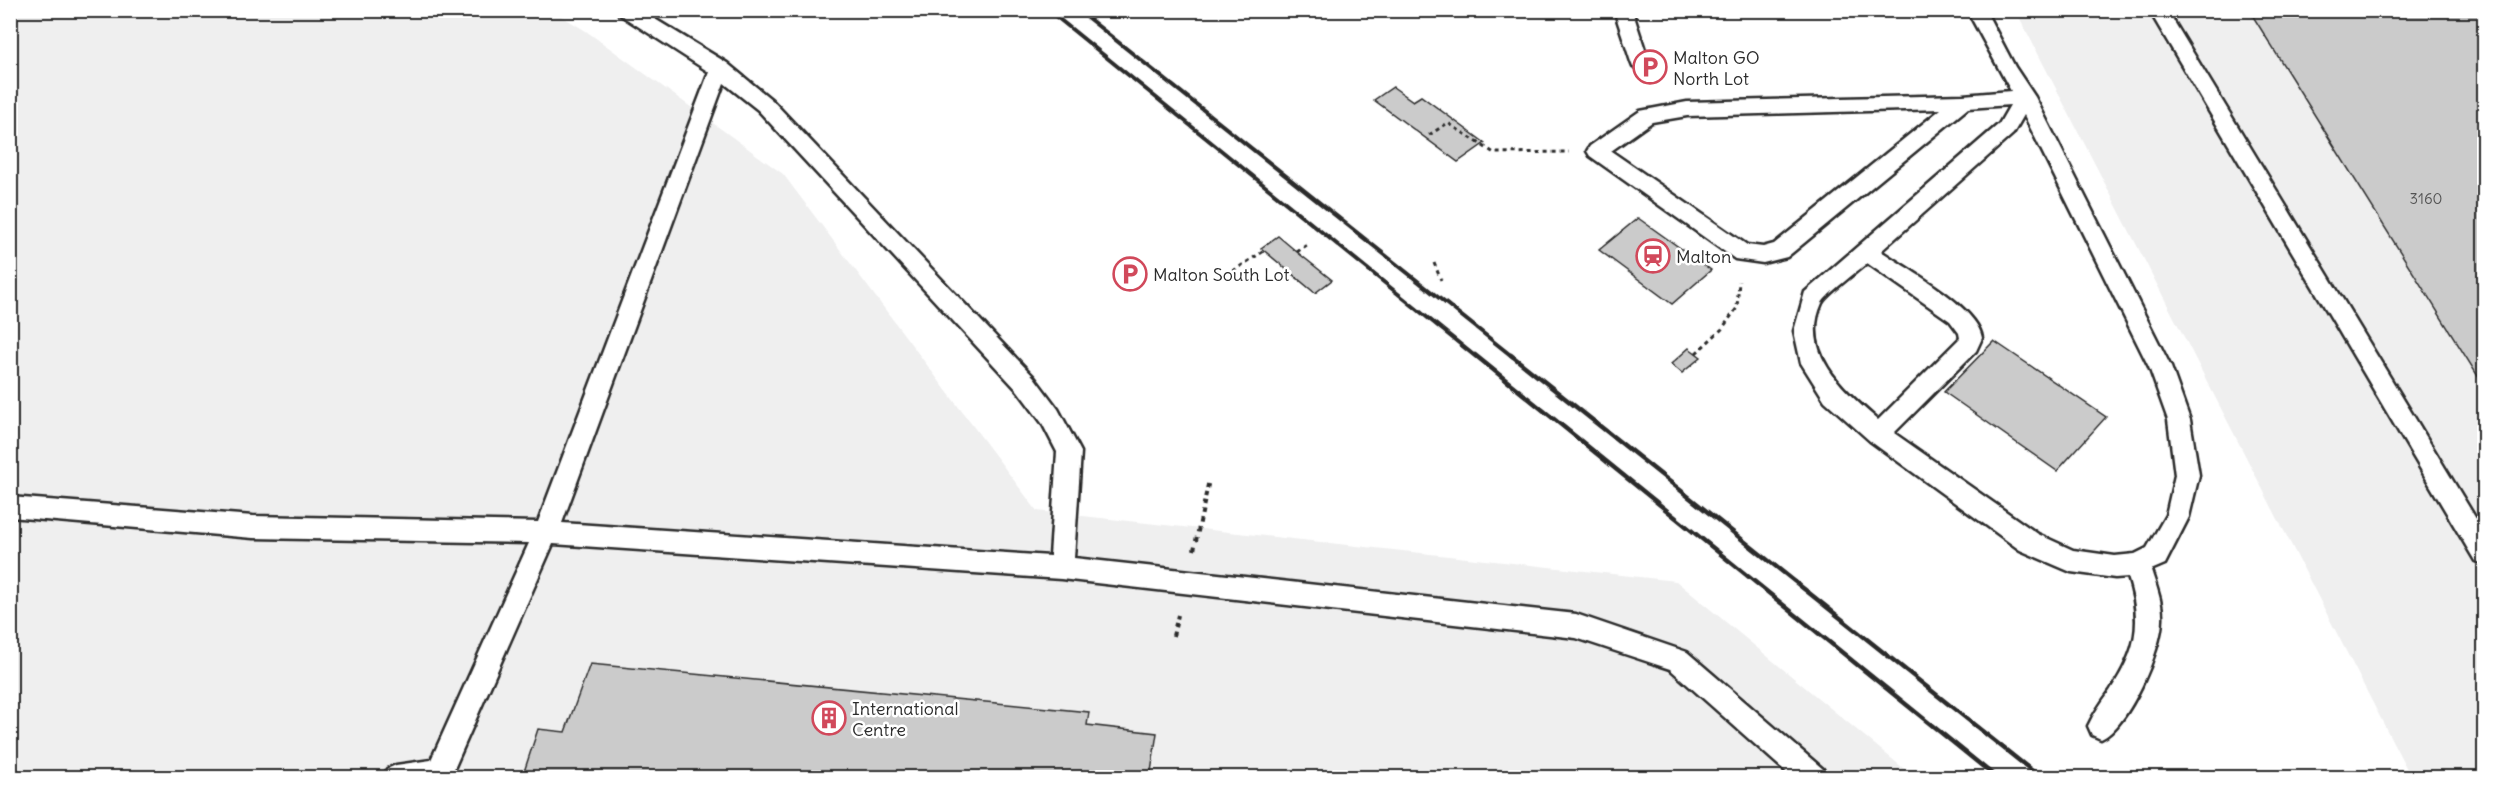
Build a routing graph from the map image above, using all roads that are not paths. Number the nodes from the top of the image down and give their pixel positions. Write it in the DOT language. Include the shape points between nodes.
graph roads {
  1 [pos="625,10"];
  2 [pos="1623,10"];
  3 [pos="1976,10"];
  4 [pos="2158,10"];
  5 [pos="1640,62"];
  6 [pos="720,68"];
  7 [pos="2025,97"];
  8 [pos="1963,102"];
  9 [pos="1866,251"];
  10 [pos="1878,434"];
  11 [pos="10,507"];
  12 [pos="546,533"];
  13 [pos="2484,553"];
  14 [pos="2137,565"];
  15 [pos="1061,568"];
  16 [pos="2101,726"];
  17 [pos="396,777"];
  18 [pos="1814,777"];
  1 -- 6 [label="lane"];
  2 -- 5 [label="lane"];
  3 -- 7 [label="lane"];
  4 -- 13 [label="lane"];
  6 -- 12 [label="lane"];
  6 -- 15 [label="lane" via="780,120 1026,384 1050,416 1069,452"];
  7 -- 8 [label="lane"];
  7 -- 9 [label="lane" via="2006,129"];
  7 -- 14 [label="lane" via="2160,367 2179,420 2187,475 2177,517 2156,556"];
  8 -- 8 [label="lane" via="1779,251 1763,255 1742,253 1597,151 1647,116 1687,109"];
  9 -- 10 [label="lane" via="1813,298 1805,331 1812,363 1833,393"];
  9 -- 10 [label="lane" via="1958,315 1970,330 1971,338"];
  10 -- 14 [label="lane" via="2030,542 2071,561 2115,567"];
  11 -- 12 [label="lane" via="254,527"];
  12 -- 15 [label="lane"];
  12 -- 17 [label="lane" via="439,772"];
  14 -- 16 [label="lane" via="2151,618 2148,645"];
  15 -- 18 [label="lane" via="1576,626 1678,660"];
}
